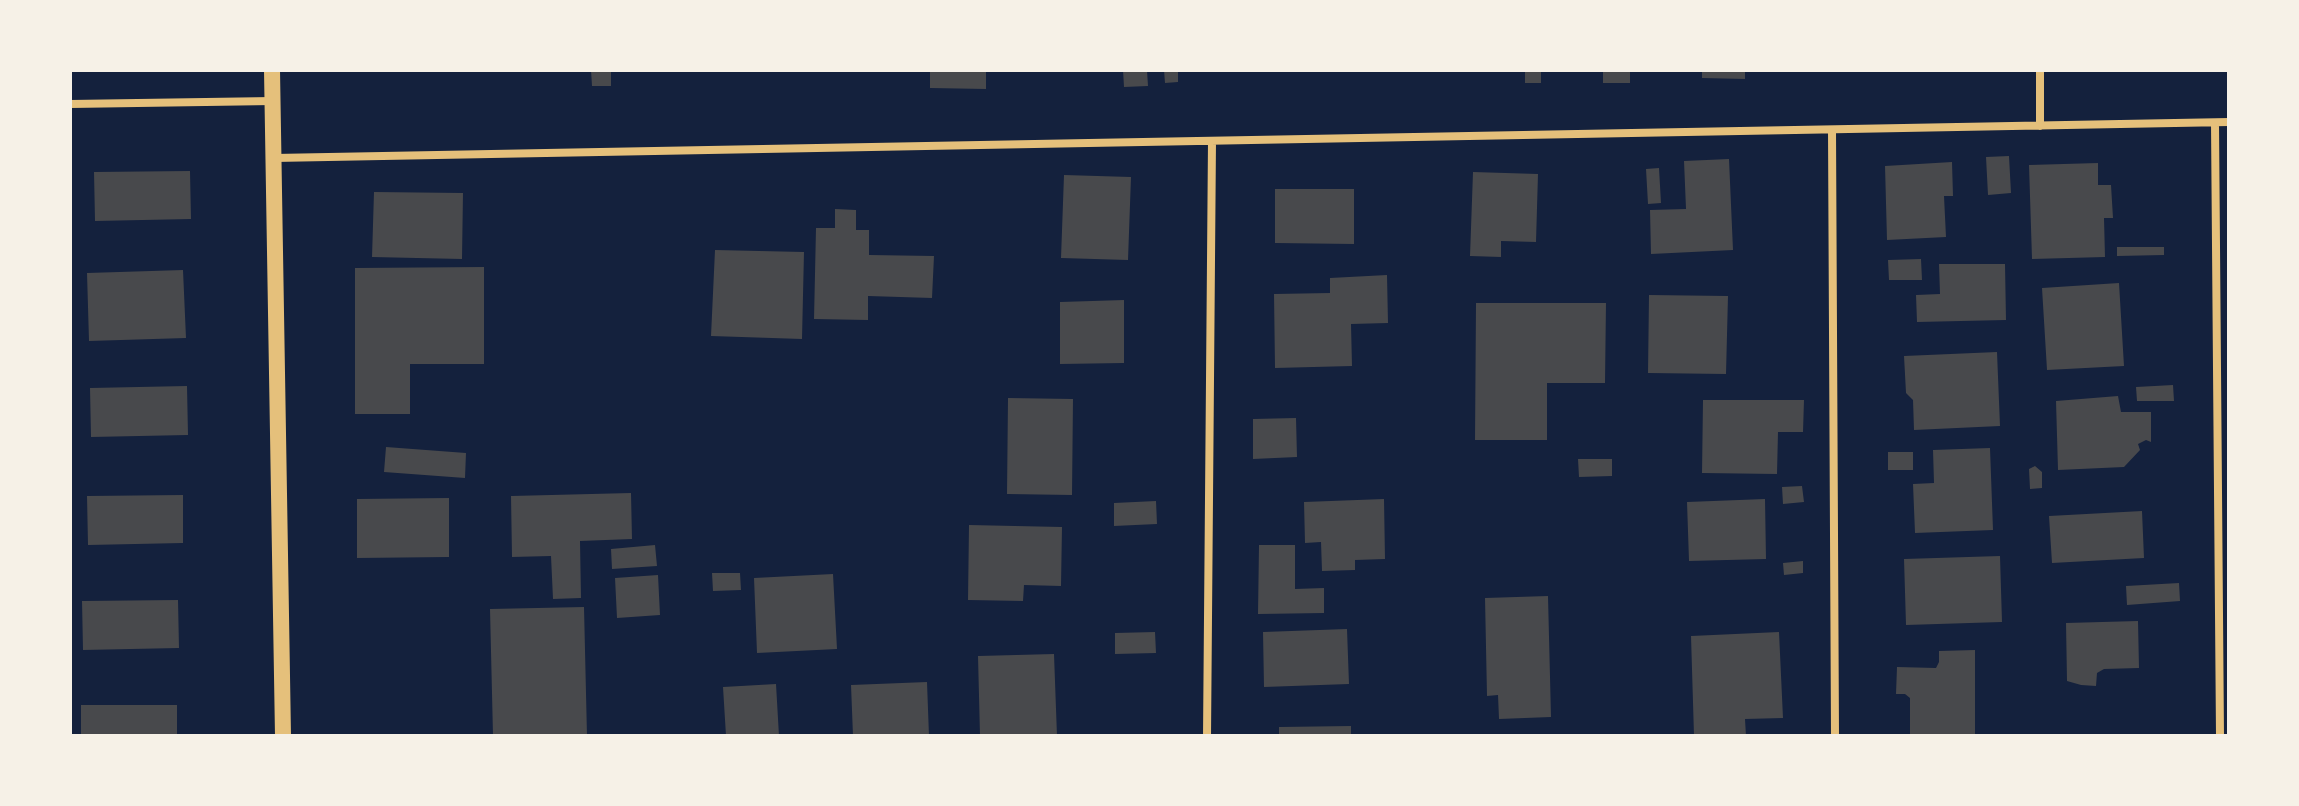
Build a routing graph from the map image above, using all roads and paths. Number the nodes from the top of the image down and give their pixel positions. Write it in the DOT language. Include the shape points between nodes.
graph roads {
  1 [pos="272,70"];
  2 [pos="2040,70"];
  3 [pos="273,101"];
  4 [pos="70,104"];
  5 [pos="2229,122"];
  6 [pos="2215,123"];
  7 [pos="2040,126"];
  8 [pos="1832,130"];
  9 [pos="1212,141"];
  10 [pos="274,158"];
  11 [pos="283,736"];
  12 [pos="1207,736"];
  13 [pos="1835,736"];
  14 [pos="2220,736"];
  1 -- 3 [label="main road"];
  2 -- 7 [label="street"];
  3 -- 4 [label="street"];
  3 -- 10 [label="main road"];
  5 -- 6 [label="street"];
  6 -- 7 [label="street"];
  6 -- 14 [label="street"];
  7 -- 8 [label="street"];
  8 -- 9 [label="street"];
  8 -- 13 [label="street"];
  9 -- 10 [label="street"];
  9 -- 12 [label="street"];
  10 -- 11 [label="main road"];
}
